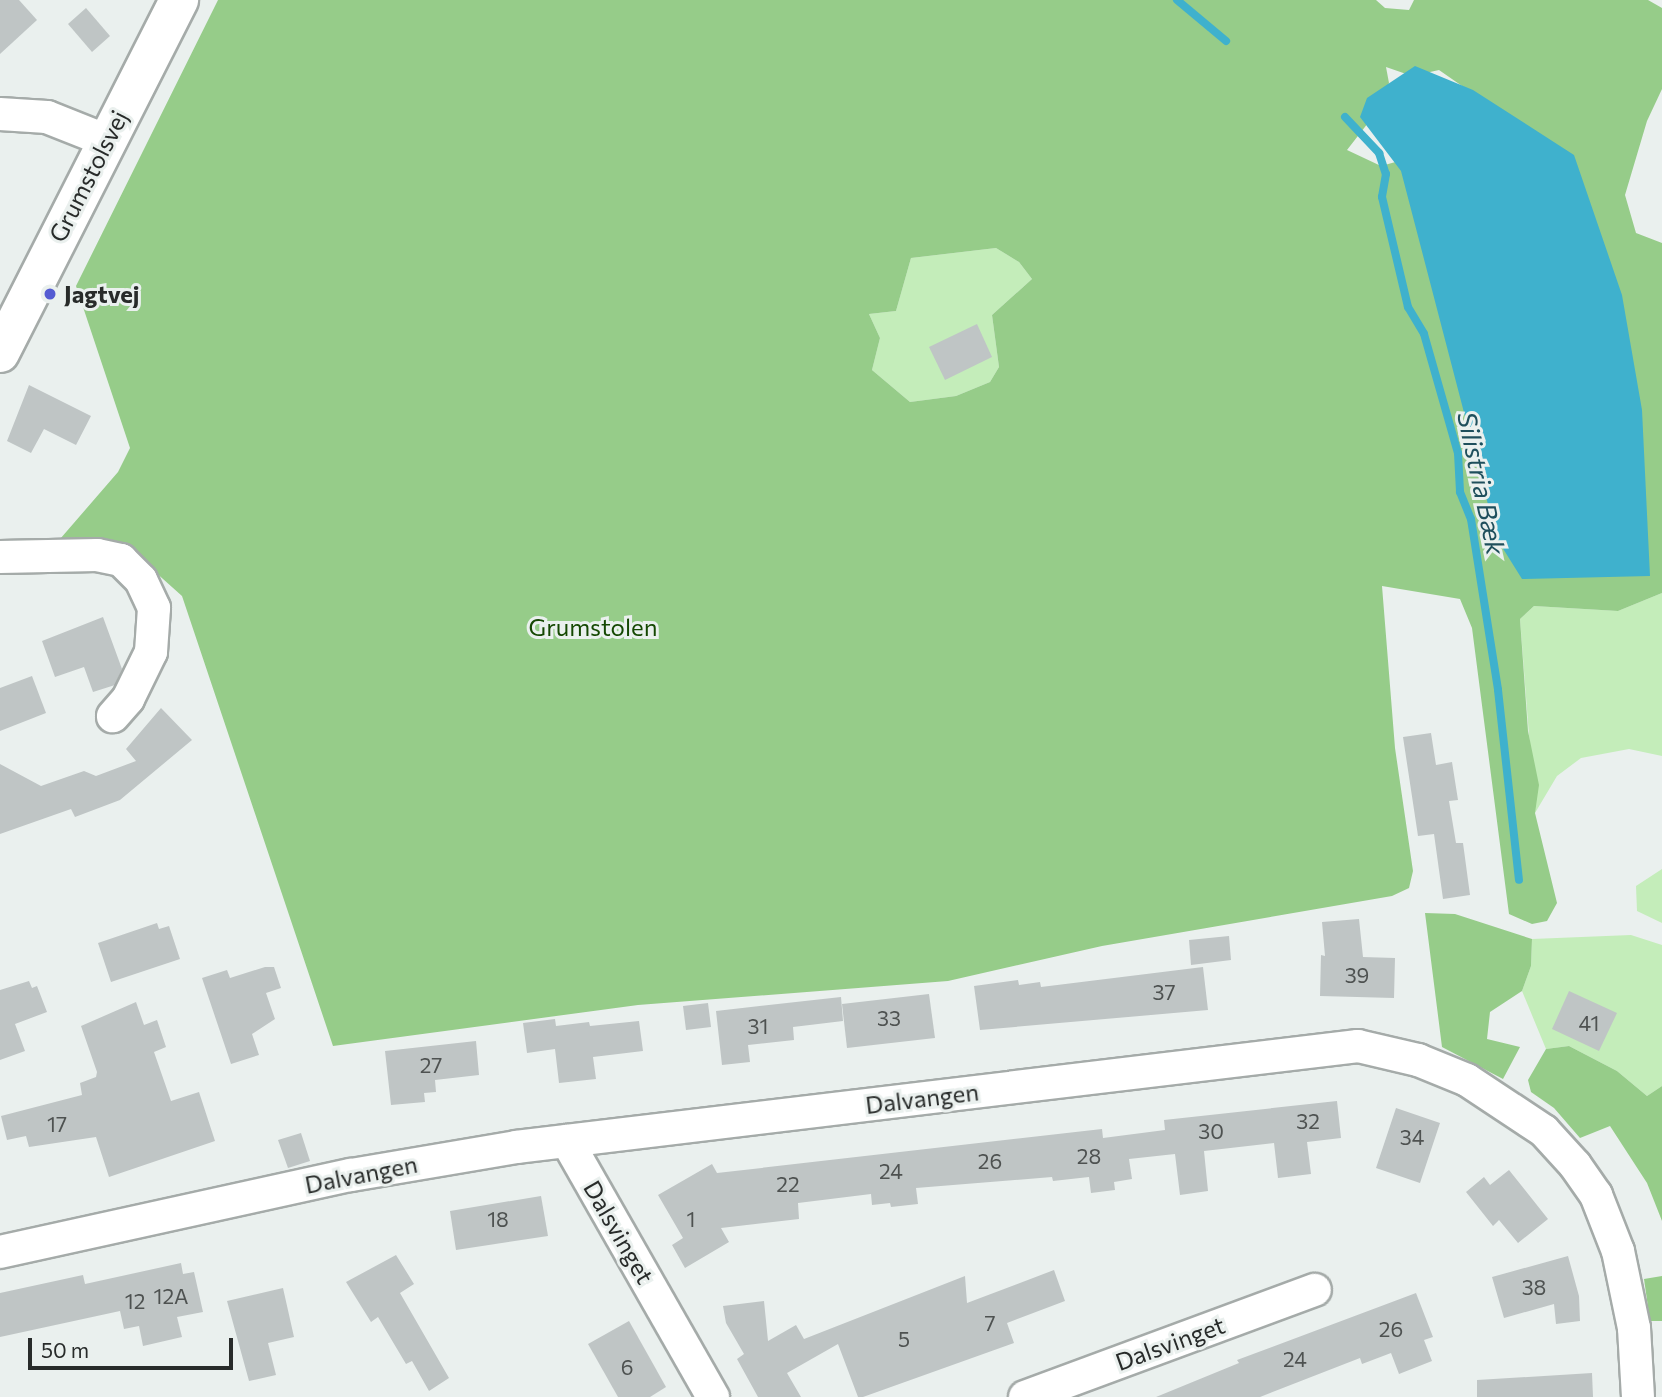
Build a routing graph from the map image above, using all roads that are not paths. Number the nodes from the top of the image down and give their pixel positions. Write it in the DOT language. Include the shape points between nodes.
graph roads {
  1 [pos="179,0"];
  2 [pos="0,114"];
  3 [pos="105,140"];
  4 [pos="0,353"];
  5 [pos="0,557"];
  6 [pos="113,716"];
  7 [pos="567,1140"];
  8 [pos="0,1252"];
  9 [pos="1315,1290"];
  10 [pos="713,1397"];
  11 [pos="1025,1397"];
  12 [pos="1638,1397"];
  1 -- 3 [label="street, Grumstolsvej"];
  2 -- 3 [label="street" via="47,117"];
  3 -- 4 [label="street, Grumstolsvej"];
  5 -- 6 [label="street" via="97,555 121,560 141,580 154,608 151,653 128,699"];
  7 -- 8 [label="street, Dalvangen" via="351,1175"];
  7 -- 10 [label="street, Dalsvinget"];
  7 -- 12 [label="street, Dalvangen" via="1358,1046 1382,1050 1467,1080 1500,1098 1544,1131 1575,1165 1596,1195 1621,1262 1634,1328"];
  9 -- 11 [label="street, Dalsvinget"];
}
